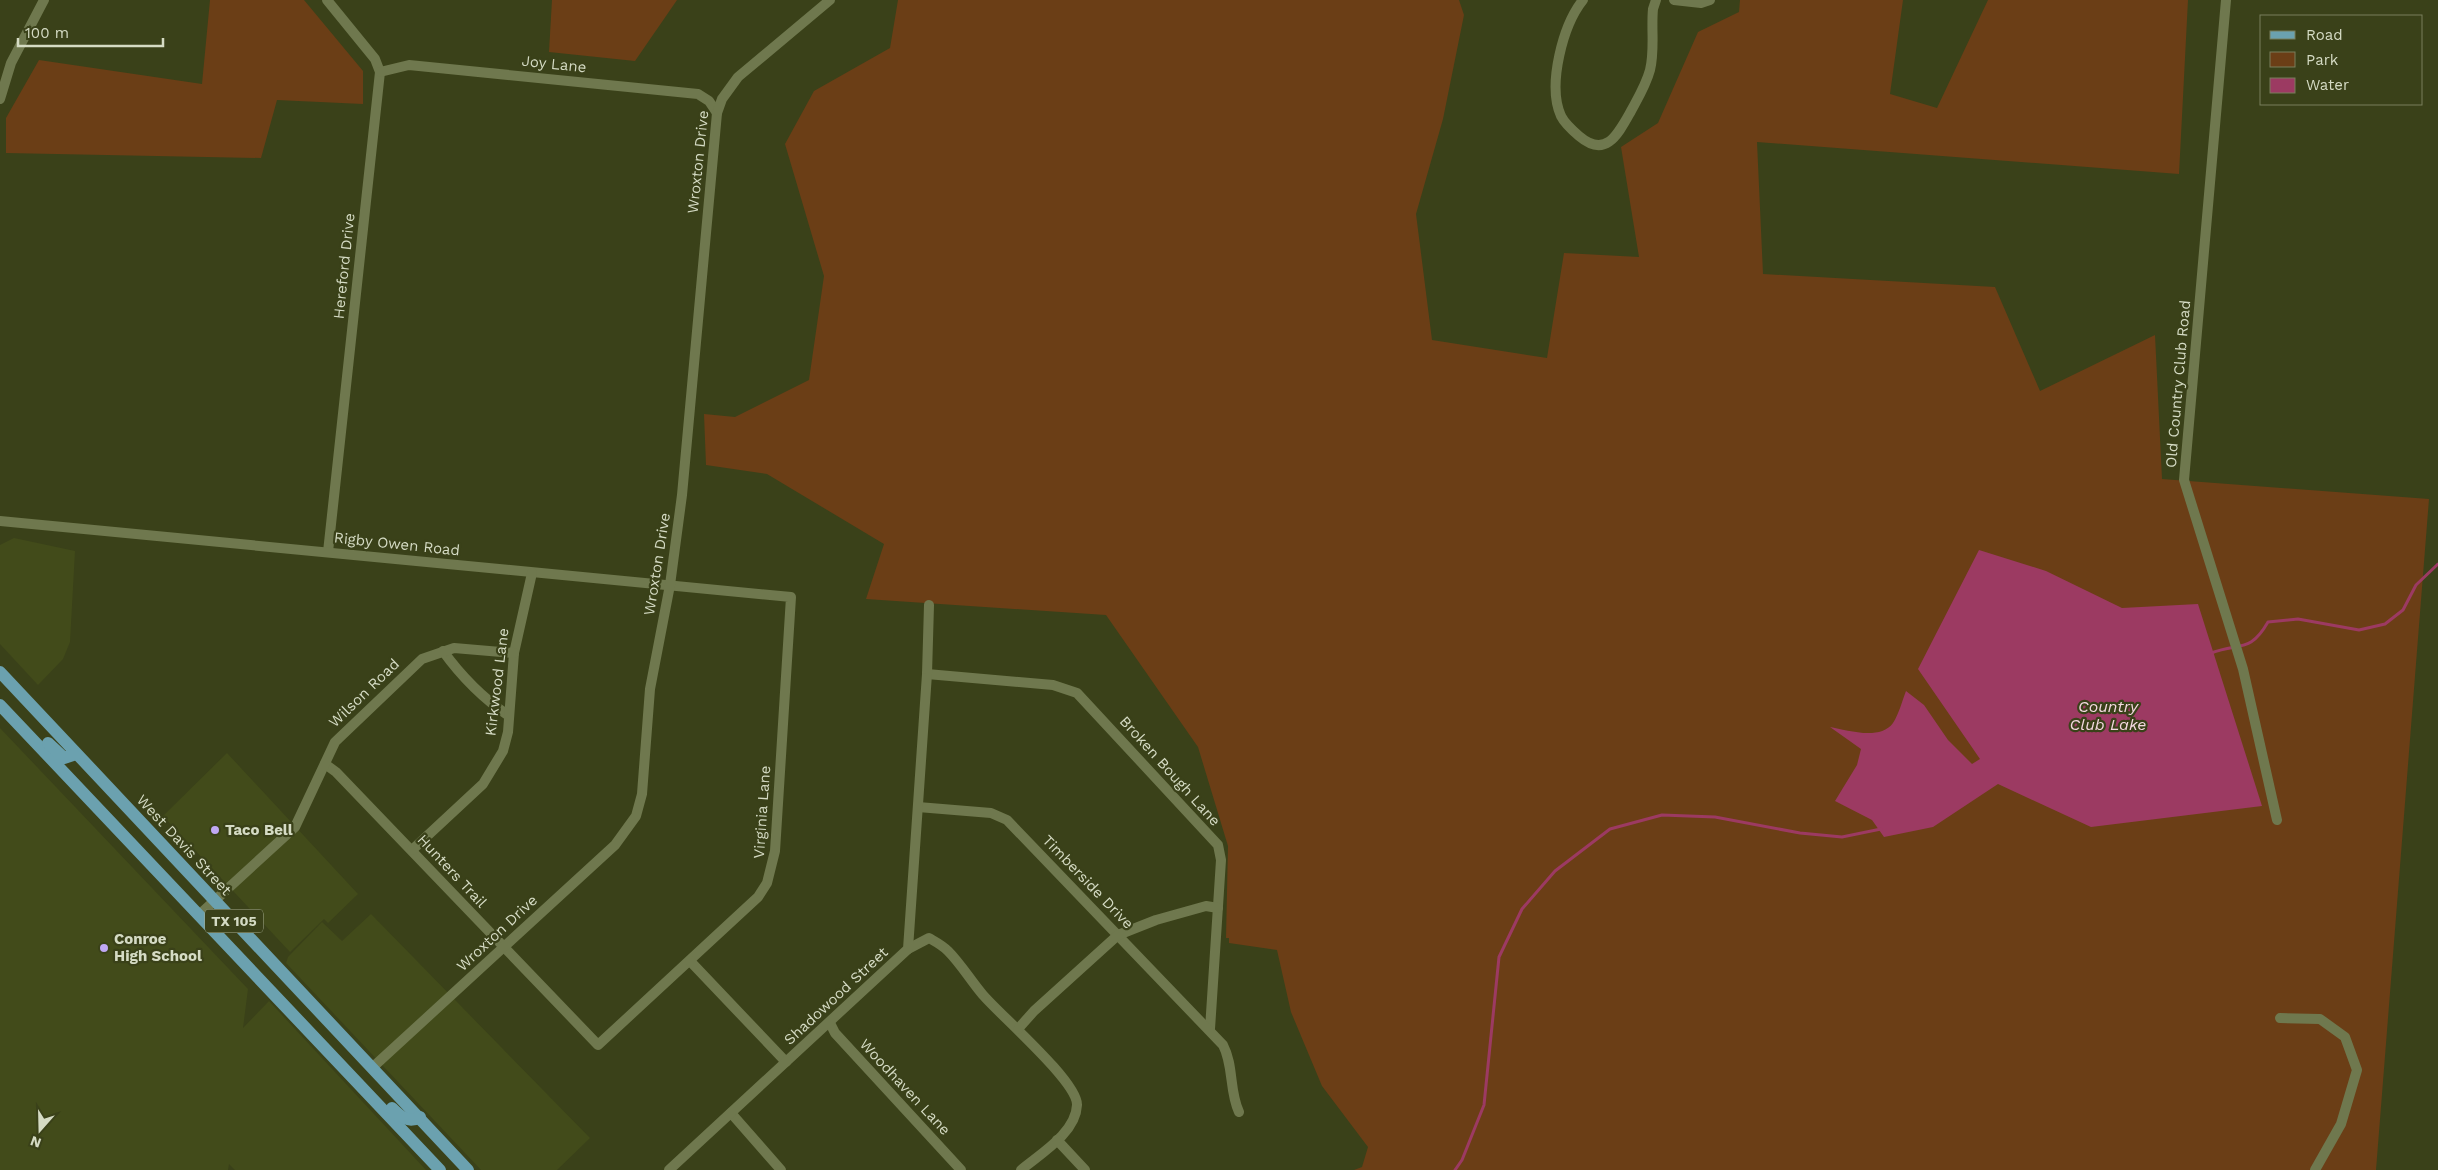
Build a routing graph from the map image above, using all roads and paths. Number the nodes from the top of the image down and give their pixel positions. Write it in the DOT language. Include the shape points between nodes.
graph roads {
  1 [pos="44,0"];
  2 [pos="327,0"];
  3 [pos="830,0"];
  4 [pos="1583,0"];
  5 [pos="1656,0"];
  6 [pos="1674,0"];
  7 [pos="1710,0"];
  8 [pos="2226,0"];
  9 [pos="380,72"];
  10 [pos="0,99"];
  11 [pos="717,113"];
  12 [pos="0,521"];
  13 [pos="328,552"];
  14 [pos="532,572"];
  15 [pos="670,585"];
  16 [pos="791,597"];
  17 [pos="929,605"];
  18 [pos="443,651"];
  19 [pos="514,653"];
  20 [pos="0,672"];
  21 [pos="927,674"];
  22 [pos="0,697"];
  23 [pos="0,705"];
  24 [pos="509,716"];
  25 [pos="76,754"];
  26 [pos="324,764"];
  27 [pos="918,807"];
  28 [pos="2277,820"];
  29 [pos="412,850"];
  30 [pos="215,902"];
  31 [pos="1218,908"];
  32 [pos="199,915"];
  33 [pos="1118,935"];
  34 [pos="503,947"];
  35 [pos="908,949"];
  36 [pos="690,961"];
  37 [pos="2280,1018"];
  38 [pos="830,1023"];
  39 [pos="1018,1029"];
  40 [pos="1210,1029"];
  41 [pos="312,1034"];
  42 [pos="598,1045"];
  43 [pos="786,1062"];
  44 [pos="373,1067"];
  45 [pos="1239,1112"];
  46 [pos="731,1113"];
  47 [pos="420,1117"];
  48 [pos="1057,1140"];
  49 [pos="440,1170"];
  50 [pos="468,1170"];
  51 [pos="669,1170"];
  52 [pos="781,1170"];
  53 [pos="961,1170"];
  54 [pos="1022,1170"];
  55 [pos="1085,1170"];
  56 [pos="2315,1170"];
  1 -- 10 [label="street" via="11,62"];
  2 -- 9 [label="street" via="375,59"];
  3 -- 11 [label="street, Wroxton Drive" via="738,77 722,99"];
  4 -- 5 [label="street" via="1559,58 1558,102 1561,116 1571,129 1592,145 1603,146 1613,140 1645,84 1650,68 1652,16"];
  6 -- 7 [label="street" via="1701,3"];
  8 -- 28 [label="street, Old Country Club Road" via="2184,480 2238,653"];
  9 -- 11 [label="street, Joy Lane" via="409,65 698,94 709,101"];
  9 -- 13 [label="street, Hereford Drive"];
  11 -- 15 [label="street, Wroxton Drive" via="682,495"];
  12 -- 13 [label="street, Rigby Owen Road"];
  13 -- 14 [label="street, Rigby Owen Road"];
  14 -- 15 [label="street, Rigby Owen Road"];
  14 -- 19 [label="street, Kirkwood Lane"];
  15 -- 16 [label="street, Rigby Owen Road"];
  15 -- 34 [label="street, Wroxton Drive" via="650,689 642,794 636,816 615,845"];
  16 -- 36 [label="street, Virginia Lane" via="773,867 758,897"];
  17 -- 21 [label="street, Shadowood Street"];
  18 -- 19 [label="street, Wilson Road" via="454,648"];
  18 -- 24 [label="street" via="456,670"];
  18 -- 26 [label="street, Wilson Road" via="422,659 346,729 334,742"];
  19 -- 24 [label="street, Kirkwood Lane"];
  20 -- 25 [label="main road, West Davis Street / TX 105"];
  21 -- 27 [label="street, Shadowood Street"];
  21 -- 31 [label="street, Broken Bough Lane" via="1053,685 1077,693 1218,846 1221,860"];
  22 -- 25 [label="main road" via="60,756 69,758"];
  23 -- 32 [label="main road, TX 105"];
  24 -- 29 [label="street, Kirkwood Lane" via="503,751 483,784"];
  25 -- 30 [label="main road, West Davis Street / TX 105"];
  26 -- 29 [label="street, Hunters Trail" via="336,772"];
  26 -- 30 [label="street, Wilson Road" via="295,827"];
  27 -- 33 [label="street, Timberside Drive" via="991,813 1007,820"];
  27 -- 35 [label="street, Shadowood Street"];
  29 -- 34 [label="street, Hunters Trail"];
  30 -- 32 [label="street, Wilson Road"];
  30 -- 44 [label="main road, West Davis Street / TX 105"];
  31 -- 33 [label="street" via="1206,906"];
  31 -- 40 [label="street, Broken Bough Lane"];
  32 -- 41 [label="main road, TX 105"];
  33 -- 39 [label="street"];
  33 -- 40 [label="street, Timberside Drive"];
  34 -- 42 [label="street, Hunters Trail"];
  34 -- 44 [label="street, Wroxton Drive"];
  35 -- 38 [label="street, Shadowood Street"];
  35 -- 39 [label="street" via="928,938 939,943 984,996"];
  36 -- 42 [label="street, Virginia Lane"];
  36 -- 43 [label="street"];
  37 -- 56 [label="street" via="2320,1019 2345,1037 2357,1070 2341,1124"];
  38 -- 43 [label="street, Shadowood Street"];
  38 -- 53 [label="street, Woodhaven Lane"];
  39 -- 48 [label="street" via="1070,1087 1077,1103 1066,1131"];
  40 -- 45 [label="street, Timberside Drive" via="1229,1057"];
  41 -- 47 [label="main road" via="328,1041 400,1116 410,1120"];
  41 -- 49 [label="main road, TX 105"];
  43 -- 46 [label="street, Shadowood Street"];
  44 -- 47 [label="main road, West Davis Street / TX 105"];
  46 -- 51 [label="street, Shadowood Street"];
  46 -- 52 [label="street"];
  47 -- 50 [label="main road, West Davis Street / TX 105"];
  48 -- 54 [label="street"];
  48 -- 55 [label="street"];
}
